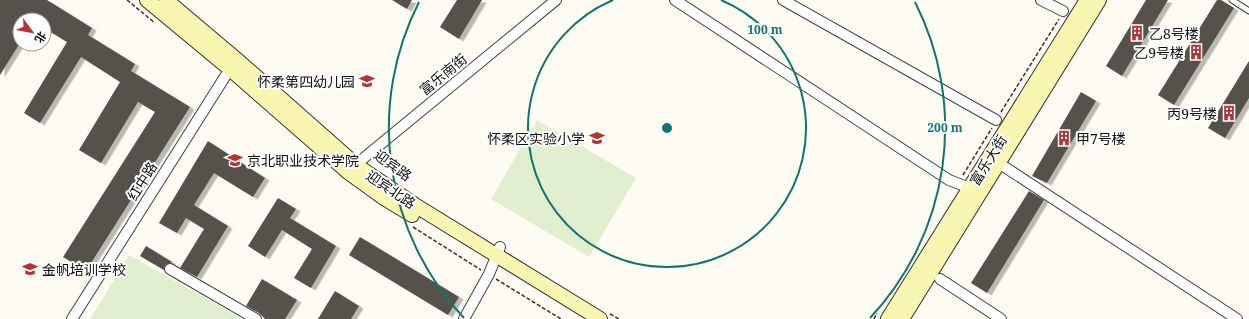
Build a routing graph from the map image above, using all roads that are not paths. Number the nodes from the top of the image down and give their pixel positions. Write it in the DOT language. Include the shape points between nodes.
graph roads {
  1 [pos="147,0"];
  2 [pos="166,0"];
  3 [pos="556,0"];
  4 [pos="675,0"];
  5 [pos="782,0"];
  6 [pos="1041,0"];
  7 [pos="1087,0"];
  8 [pos="1099,0"];
  9 [pos="1232,0"];
  10 [pos="1063,11"];
  11 [pos="1249,11"];
  12 [pos="233,64"];
  13 [pos="996,120"];
  14 [pos="994,159"];
  15 [pos="352,168"];
  16 [pos="969,188"];
  17 [pos="496,256"];
  18 [pos="170,269"];
  19 [pos="940,279"];
  20 [pos="603,315"];
  21 [pos="883,316"];
  22 [pos="72,319"];
  23 [pos="256,319"];
  24 [pos="464,319"];
  25 [pos="581,319"];
  26 [pos="902,319"];
  27 [pos="1001,319"];
  28 [pos="1237,319"];
  1 -- 12 [label="main road, 迎宾北路"];
  2 -- 12 [label="main road, 迎宾北路"];
  3 -- 15 [label="street, 富乐南街"];
  4 -- 16 [label="street" via="949,180"];
  5 -- 13 [label="street"];
  6 -- 10 [label="street"];
  7 -- 14 [label="main road, 富乐大街"];
  8 -- 14 [label="main road, 富乐大街"];
  9 -- 11 [label="lane"];
  12 -- 15 [label="main road, 迎宾北路"];
  12 -- 22 [label="street, 红中路"];
  14 -- 16 [label="main road, 富乐大街"];
  14 -- 28 [label="street"];
  15 -- 17 [label="main road, 迎宾北路" via="384,198"];
  16 -- 21 [label="main road, 富乐大街"];
  16 -- 26 [label="main road, 富乐大街"];
  17 -- 20 [label="main road, 迎宾北路"];
  17 -- 24 [label="street"];
  17 -- 25 [label="main road, 迎宾北路"];
  18 -- 23 [label="street"];
  19 -- 27 [label="street"];
}
